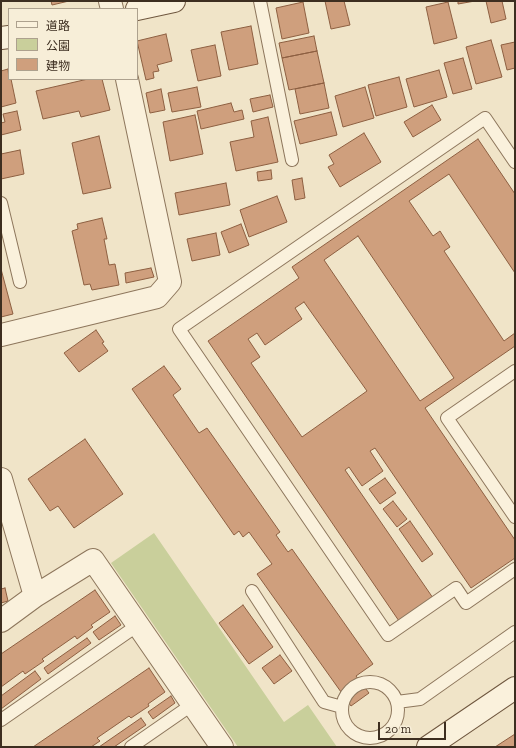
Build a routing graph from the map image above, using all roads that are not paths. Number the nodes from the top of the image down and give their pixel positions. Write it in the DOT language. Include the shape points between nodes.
graph roads {
  1 [pos="174,1"];
  2 [pos="260,1"];
  3 [pos="138,9"];
  4 [pos="127,80"];
  5 [pos="292,160"];
  6 [pos="515,162"];
  7 [pos="1,203"];
  8 [pos="20,282"];
  9 [pos="1,335"];
  10 [pos="515,371"];
  11 [pos="1,480"];
  12 [pos="515,517"];
  13 [pos="515,569"];
  14 [pos="252,591"];
  15 [pos="35,596"];
  16 [pos="1,621"];
  17 [pos="138,625"];
  18 [pos="515,632"];
  19 [pos="515,688"];
  20 [pos="397,702"];
  21 [pos="193,704"];
  22 [pos="342,707"];
  23 [pos="1,720"];
  24 [pos="131,747"];
  25 [pos="222,747"];
  26 [pos="428,747"];
  1 -- 3 [label="street"];
  2 -- 5 [label="lane"];
  4 -- 9 [label="street" via="170,282 157,298"];
  6 -- 13 [label="lane" via="485,118 179,329 388,635 456,588 466,603"];
  7 -- 8 [label="lane"];
  10 -- 12 [label="lane" via="447,418"];
  11 -- 15 [label="street"];
  14 -- 22 [label="lane" via="324,702"];
  15 -- 16 [label="street"];
  15 -- 17 [label="street" via="93,560"];
  17 -- 21 [label="street"];
  17 -- 23 [label="lane"];
  18 -- 20 [label="lane" via="420,699"];
  19 -- 26 [label="street"];
  20 -- 22 [label="lane" via="392,693 383,686 373,682 362,683 352,688 345,696"];
  20 -- 22 [label="lane" via="398,712 393,726 382,736 372,738 362,738 346,726 342,717"];
  21 -- 24 [label="lane"];
  21 -- 25 [label="street"];
}
